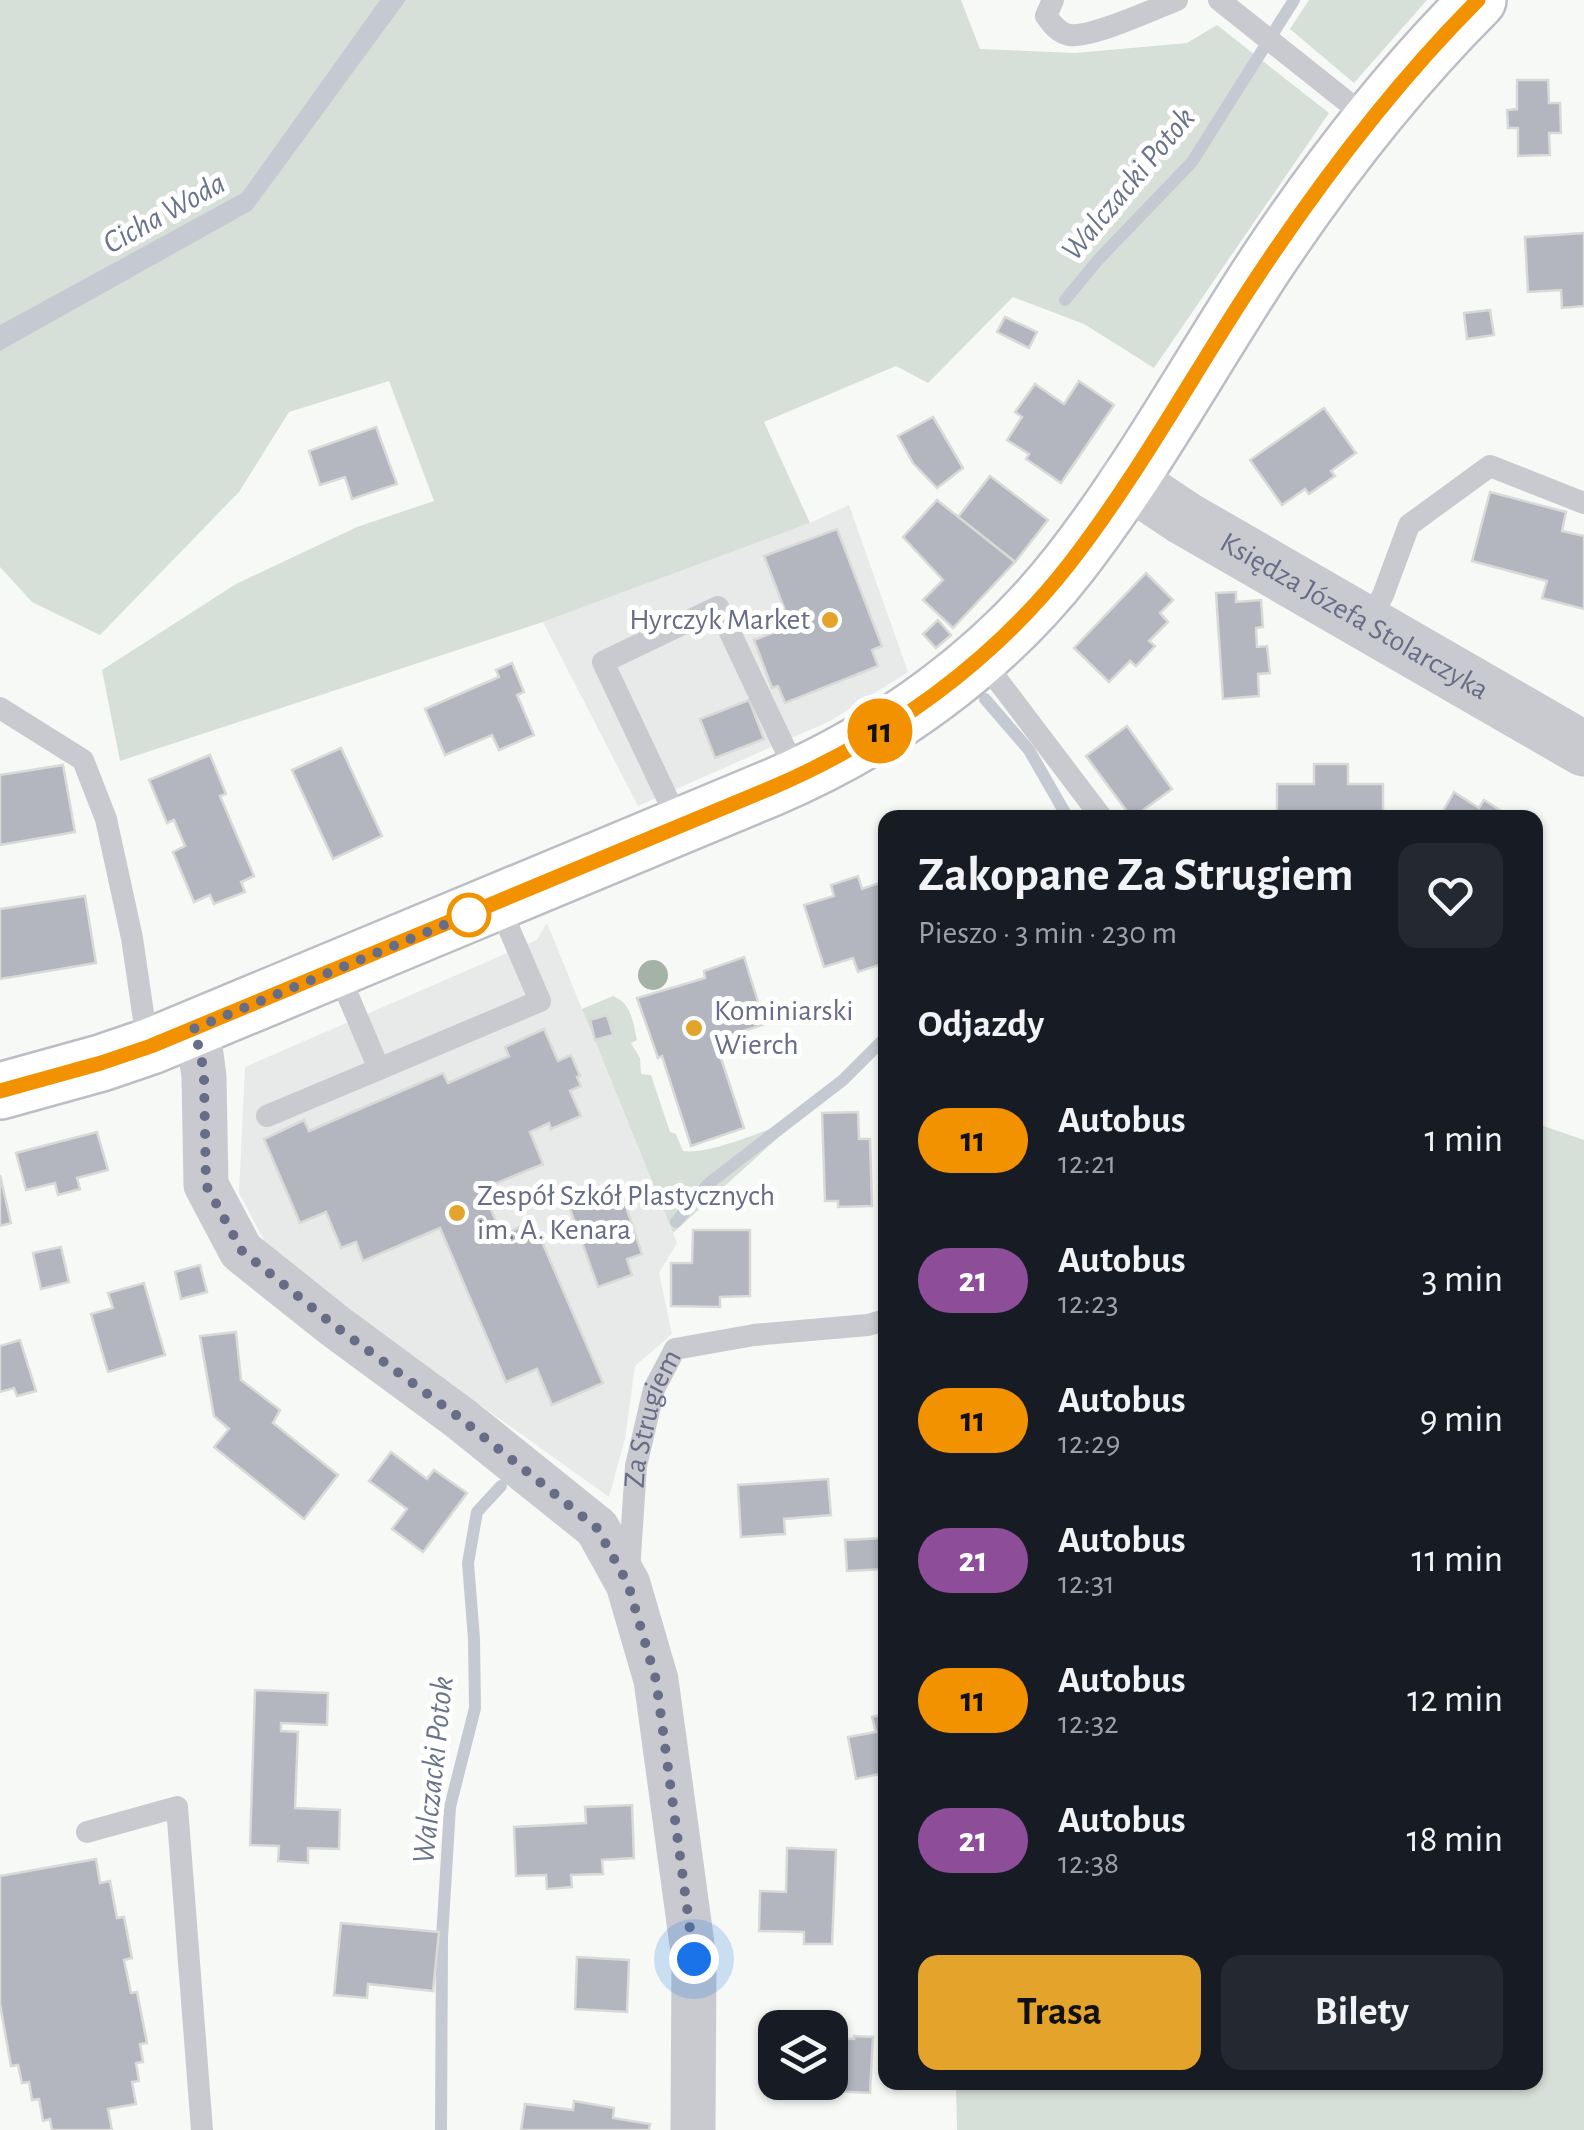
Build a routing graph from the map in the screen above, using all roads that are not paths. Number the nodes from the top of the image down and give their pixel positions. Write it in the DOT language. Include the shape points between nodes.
graph roads {
  1 [pos="1053,0"];
  2 [pos="1177,0"];
  3 [pos="1218,0"];
  4 [pos="1478,0"];
  5 [pos="1370,120"];
  6 [pos="1128,480"];
  7 [pos="1584,503"];
  8 [pos="1367,624"];
  9 [pos="980,657"];
  10 [pos="0,708"];
  11 [pos="1584,749"];
  12 [pos="798,776"];
  13 [pos="1096,810"];
  14 [pos="680,826"];
  15 [pos="498,902"];
  16 [pos="338,970"];
  17 [pos="172,1038"];
  18 [pos="379,1068"];
  19 [pos="0,1091"];
  20 [pos="267,1116"];
  21 [pos="878,1322"];
  22 [pos="628,1584"];
  23 [pos="86,1832"];
  24 [pos="202,2130"];
  25 [pos="692,2130"];
  1 -- 2 [label="lane" via="1046,16 1069,36"];
  3 -- 5 [label="lane"];
  4 -- 5 [label="main road"];
  5 -- 6 [label="main road" via="1268,261"];
  6 -- 8 [label="street, Księdza Józefa Stolarczyka"];
  6 -- 9 [label="main road" via="1069,564"];
  7 -- 8 [label="lane" via="1490,466 1409,525"];
  8 -- 11 [label="street, Księdza Józefa Stolarczyka"];
  9 -- 12 [label="main road" via="890,726"];
  9 -- 13 [label="lane"];
  10 -- 17 [label="lane" via="83,760 106,818 144,1020"];
  12 -- 14 [label="main road"];
  12 -- 14 [label="lane" via="718,607 603,662"];
  14 -- 15 [label="main road"];
  15 -- 16 [label="main road"];
  15 -- 18 [label="lane" via="540,1001"];
  16 -- 17 [label="main road"];
  16 -- 18 [label="lane"];
  17 -- 19 [label="main road"];
  17 -- 22 [label="street, Za Strugiem" via="201,1054 206,1185 242,1251 597,1528"];
  18 -- 20 [label="lane"];
  21 -- 22 [label="lane, Za Strugiem" via="675,1349 654,1389 636,1466"];
  22 -- 25 [label="street, Za Strugiem" via="656,1680 694,1959"];
  23 -- 24 [label="lane" via="178,1808"];
}
